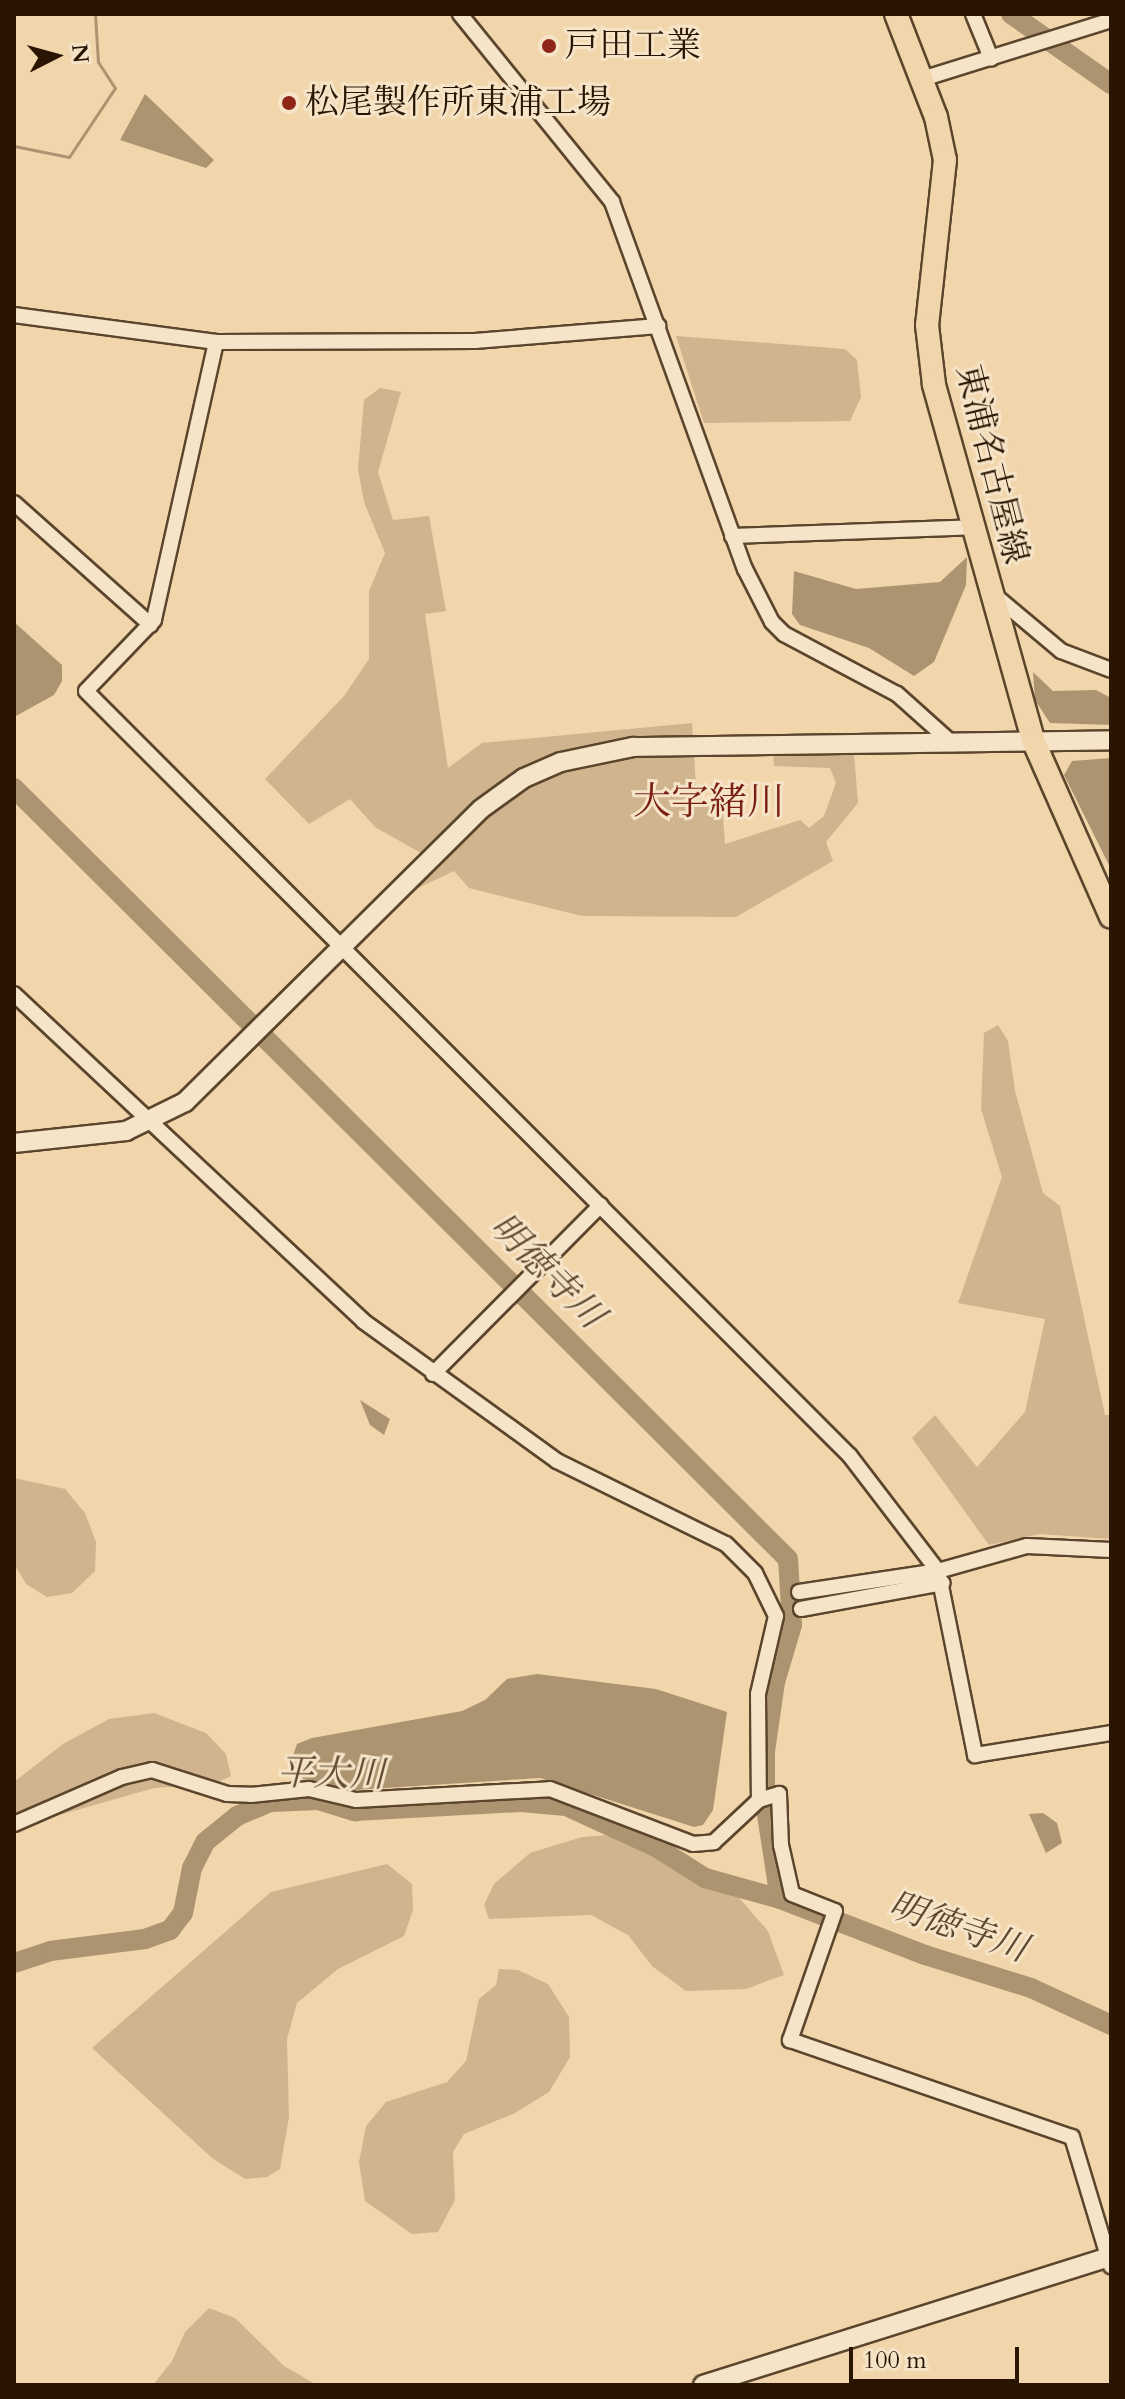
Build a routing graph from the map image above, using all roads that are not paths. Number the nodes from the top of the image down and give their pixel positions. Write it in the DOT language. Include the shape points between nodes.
graph roads {
  1 [pos="460,14"];
  2 [pos="896,14"];
  3 [pos="973,14"];
  4 [pos="1111,20"];
  5 [pos="991,58"];
  6 [pos="922,79"];
  7 [pos="14,315"];
  8 [pos="658,326"];
  9 [pos="216,342"];
  10 [pos="14,503"];
  11 [pos="973,527"];
  12 [pos="732,536"];
  13 [pos="990,591"];
  14 [pos="151,625"];
  15 [pos="1111,670"];
  16 [pos="1033,740"];
  17 [pos="1111,740"];
  18 [pos="953,744"];
  19 [pos="1111,917"];
  20 [pos="341,947"];
  21 [pos="14,994"];
  22 [pos="151,1122"];
  23 [pos="14,1143"];
  24 [pos="601,1205"];
  25 [pos="433,1374"];
  26 [pos="1111,1550"];
  27 [pos="941,1577"];
  28 [pos="799,1592"];
  29 [pos="801,1609"];
  30 [pos="1111,1733"];
  31 [pos="759,1800"];
  32 [pos="14,1824"];
  33 [pos="1110,2260"];
  34 [pos="703,2385"];
  1 -- 8 [label="street" via="603,187"];
  2 -- 6 [label="main road, 東浦名古屋線"];
  3 -- 5 [label="street"];
  4 -- 5 [label="street"];
  5 -- 6 [label="street"];
  6 -- 11 [label="main road, 東浦名古屋線" via="945,160 929,299 929,352"];
  7 -- 9 [label="street"];
  8 -- 9 [label="street" via="475,341 419,337"];
  8 -- 12 [label="street"];
  9 -- 14 [label="street"];
  10 -- 14 [label="street"];
  11 -- 12 [label="street"];
  11 -- 13 [label="main road, 東浦名古屋線"];
  12 -- 18 [label="street" via="755,595 784,634 897,694"];
  13 -- 15 [label="street" via="1061,651"];
  13 -- 16 [label="main road, 東浦名古屋線"];
  14 -- 20 [label="street" via="86,691"];
  16 -- 17 [label="street"];
  16 -- 18 [label="street"];
  16 -- 19 [label="main road, 東浦名古屋線"];
  18 -- 20 [label="street" via="633,747 561,762 524,778 481,809"];
  20 -- 22 [label="street" via="197,1092"];
  20 -- 24 [label="street"];
  21 -- 22 [label="street"];
  22 -- 23 [label="street" via="106,1136"];
  22 -- 25 [label="street" via="351,1310"];
  24 -- 25 [label="street"];
  24 -- 27 [label="street" via="850,1456"];
  25 -- 31 [label="street" via="557,1461 726,1544 755,1573 776,1616 758,1694"];
  26 -- 27 [label="street" via="1027,1546"];
  27 -- 28 [label="street"];
  27 -- 29 [label="street"];
  27 -- 30 [label="street" via="975,1755"];
  31 -- 32 [label="street" via="721,1837 693,1844 550,1789 356,1800 309,1789 227,1794 152,1770 122,1777"];
  31 -- 33 [label="street" via="778,1794 786,1881 792,1894 835,1911 790,2040 1072,2137"];
  33 -- 34 [label="street"];
}
